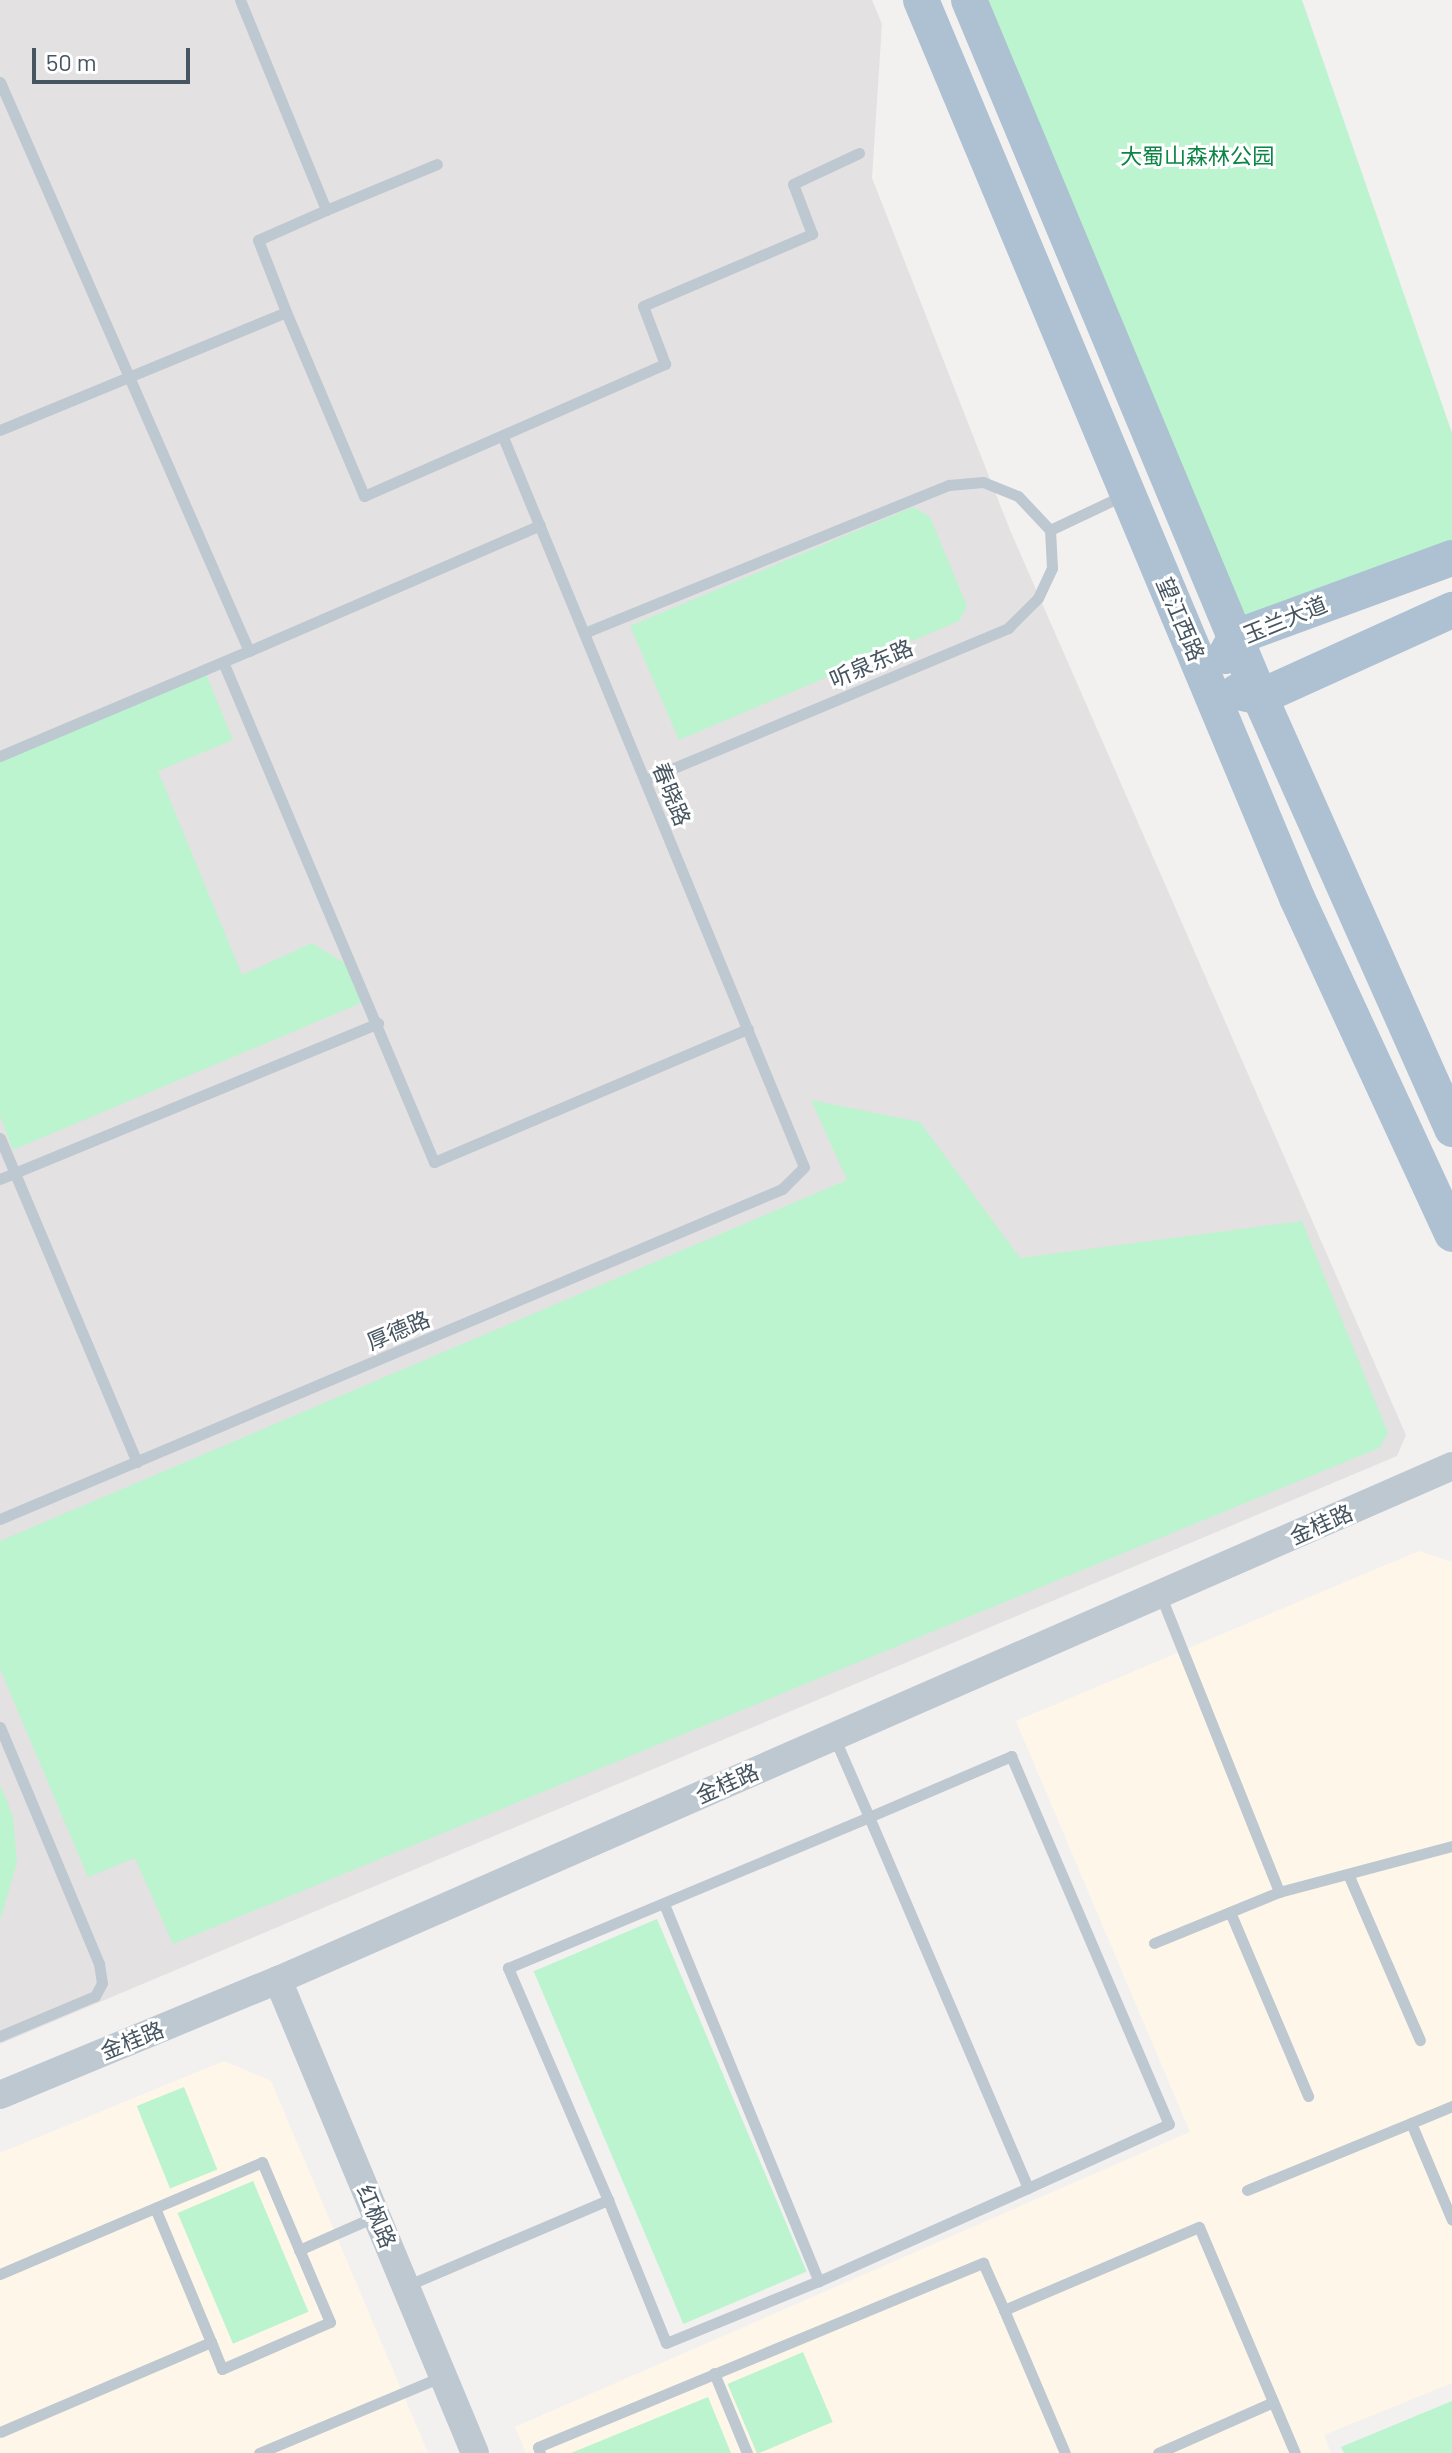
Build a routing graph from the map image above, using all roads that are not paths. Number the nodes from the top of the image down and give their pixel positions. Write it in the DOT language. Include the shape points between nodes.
graph roads {
  1 [pos="240,0"];
  2 [pos="921,0"];
  3 [pos="969,0"];
  4 [pos="0,82"];
  5 [pos="859,153"];
  6 [pos="437,164"];
  7 [pos="326,210"];
  8 [pos="286,312"];
  9 [pos="129,376"];
  10 [pos="0,430"];
  11 [pos="503,437"];
  12 [pos="1128,493"];
  13 [pos="540,525"];
  14 [pos="1050,530"];
  15 [pos="1452,558"];
  16 [pos="1452,610"];
  17 [pos="584,633"];
  18 [pos="1236,637"];
  19 [pos="249,651"];
  20 [pos="223,662"];
  21 [pos="1208,685"];
  22 [pos="1260,697"];
  23 [pos="0,756"];
  24 [pos="645,780"];
  25 [pos="378,1023"];
  26 [pos="748,1029"];
  27 [pos="1452,1129"];
  28 [pos="0,1138"];
  29 [pos="804,1167"];
  30 [pos="15,1173"];
  31 [pos="0,1179"];
  32 [pos="1452,1234"];
  33 [pos="137,1462"];
  34 [pos="1452,1466"];
  35 [pos="0,1519"];
  36 [pos="1160,1594"];
  37 [pos="0,1727"];
  38 [pos="834,1736"];
  39 [pos="869,1817"];
  40 [pos="1452,1846"];
  41 [pos="1348,1874"];
  42 [pos="1279,1892"];
  43 [pos="664,1904"];
  44 [pos="1230,1912"];
  45 [pos="1154,1943"];
  46 [pos="278,1980"];
  47 [pos="0,2036"];
  48 [pos="1420,2040"];
  49 [pos="0,2095"];
  50 [pos="1308,2096"];
  51 [pos="1452,2106"];
  52 [pos="1411,2123"];
  53 [pos="1028,2188"];
  54 [pos="1247,2190"];
  55 [pos="608,2200"];
  56 [pos="155,2208"];
  57 [pos="377,2216"];
  58 [pos="1452,2220"];
  59 [pos="299,2250"];
  60 [pos="0,2274"];
  61 [pos="819,2281"];
  62 [pos="406,2286"];
  63 [pos="1004,2310"];
  64 [pos="211,2342"];
  65 [pos="714,2373"];
  66 [pos="443,2376"];
  67 [pos="1273,2402"];
  68 [pos="0,2432"];
  69 [pos="259,2453"];
  70 [pos="475,2453"];
  71 [pos="540,2453"];
  72 [pos="747,2453"];
  73 [pos="1065,2453"];
  74 [pos="1158,2453"];
  75 [pos="1295,2453"];
  1 -- 7 [label="lane"];
  2 -- 12 [label="main road, 望江西路"];
  3 -- 18 [label="main road, 望江西路"];
  4 -- 9 [label="lane"];
  5 -- 11 [label="lane" via="793,184 812,234 643,306 665,364"];
  6 -- 7 [label="lane"];
  7 -- 8 [label="lane" via="258,240"];
  8 -- 9 [label="lane"];
  8 -- 11 [label="lane" via="364,496"];
  9 -- 10 [label="lane"];
  9 -- 19 [label="lane"];
  11 -- 13 [label="lane, 春晓路"];
  12 -- 14 [label="lane"];
  12 -- 21 [label="main road, 望江西路"];
  13 -- 17 [label="lane, 春晓路"];
  13 -- 19 [label="lane"];
  14 -- 17 [label="lane" via="1018,496 983,482 949,485"];
  14 -- 24 [label="lane, 听泉东路" via="1052,568 1038,598 1008,628"];
  15 -- 18 [label="main road, 玉兰大道"];
  16 -- 22 [label="main road"];
  17 -- 24 [label="lane, 春晓路"];
  18 -- 21 [label="main road, 玉兰大道"];
  18 -- 22 [label="main road, 望江西路"];
  19 -- 20 [label="lane"];
  20 -- 23 [label="lane"];
  20 -- 25 [label="lane"];
  21 -- 22 [label="main road"];
  21 -- 32 [label="main road, 望江西路" via="1297,898"];
  22 -- 27 [label="main road, 望江西路"];
  24 -- 26 [label="lane, 春晓路"];
  25 -- 26 [label="lane" via="434,1162"];
  25 -- 30 [label="lane"];
  26 -- 29 [label="lane, 春晓路"];
  28 -- 30 [label="lane"];
  29 -- 33 [label="lane, 厚德路" via="782,1189"];
  30 -- 31 [label="lane"];
  30 -- 33 [label="lane"];
  33 -- 35 [label="lane, 厚德路"];
  34 -- 36 [label="street, 金桂路"];
  36 -- 38 [label="street, 金桂路"];
  36 -- 42 [label="lane"];
  37 -- 47 [label="lane" via="99,1964 102,1983 95,1996"];
  38 -- 39 [label="lane"];
  38 -- 46 [label="street, 金桂路"];
  39 -- 43 [label="lane"];
  39 -- 53 [label="lane"];
  39 -- 53 [label="lane" via="1011,1756 1163,2109 1169,2124"];
  40 -- 41 [label="lane"];
  41 -- 42 [label="lane"];
  41 -- 48 [label="lane"];
  42 -- 44 [label="lane"];
  43 -- 55 [label="lane" via="508,1968"];
  43 -- 61 [label="lane"];
  44 -- 45 [label="lane"];
  44 -- 50 [label="lane"];
  46 -- 49 [label="street, 金桂路"];
  46 -- 57 [label="street, 红枫路"];
  51 -- 52 [label="lane"];
  52 -- 54 [label="lane"];
  52 -- 58 [label="lane"];
  53 -- 61 [label="lane"];
  55 -- 61 [label="lane" via="666,2343"];
  55 -- 62 [label="lane"];
  56 -- 59 [label="lane" via="262,2162"];
  56 -- 60 [label="lane"];
  56 -- 64 [label="lane"];
  57 -- 59 [label="lane"];
  57 -- 62 [label="street, 红枫路"];
  59 -- 64 [label="lane" via="330,2322 222,2369"];
  62 -- 66 [label="street, 红枫路"];
  63 -- 65 [label="lane" via="983,2263"];
  63 -- 67 [label="lane" via="1199,2227"];
  63 -- 73 [label="lane"];
  64 -- 68 [label="lane"];
  65 -- 71 [label="lane" via="538,2447"];
  65 -- 72 [label="lane"];
  66 -- 69 [label="lane"];
  66 -- 70 [label="street, 红枫路"];
  67 -- 74 [label="lane"];
  67 -- 75 [label="lane"];
}
